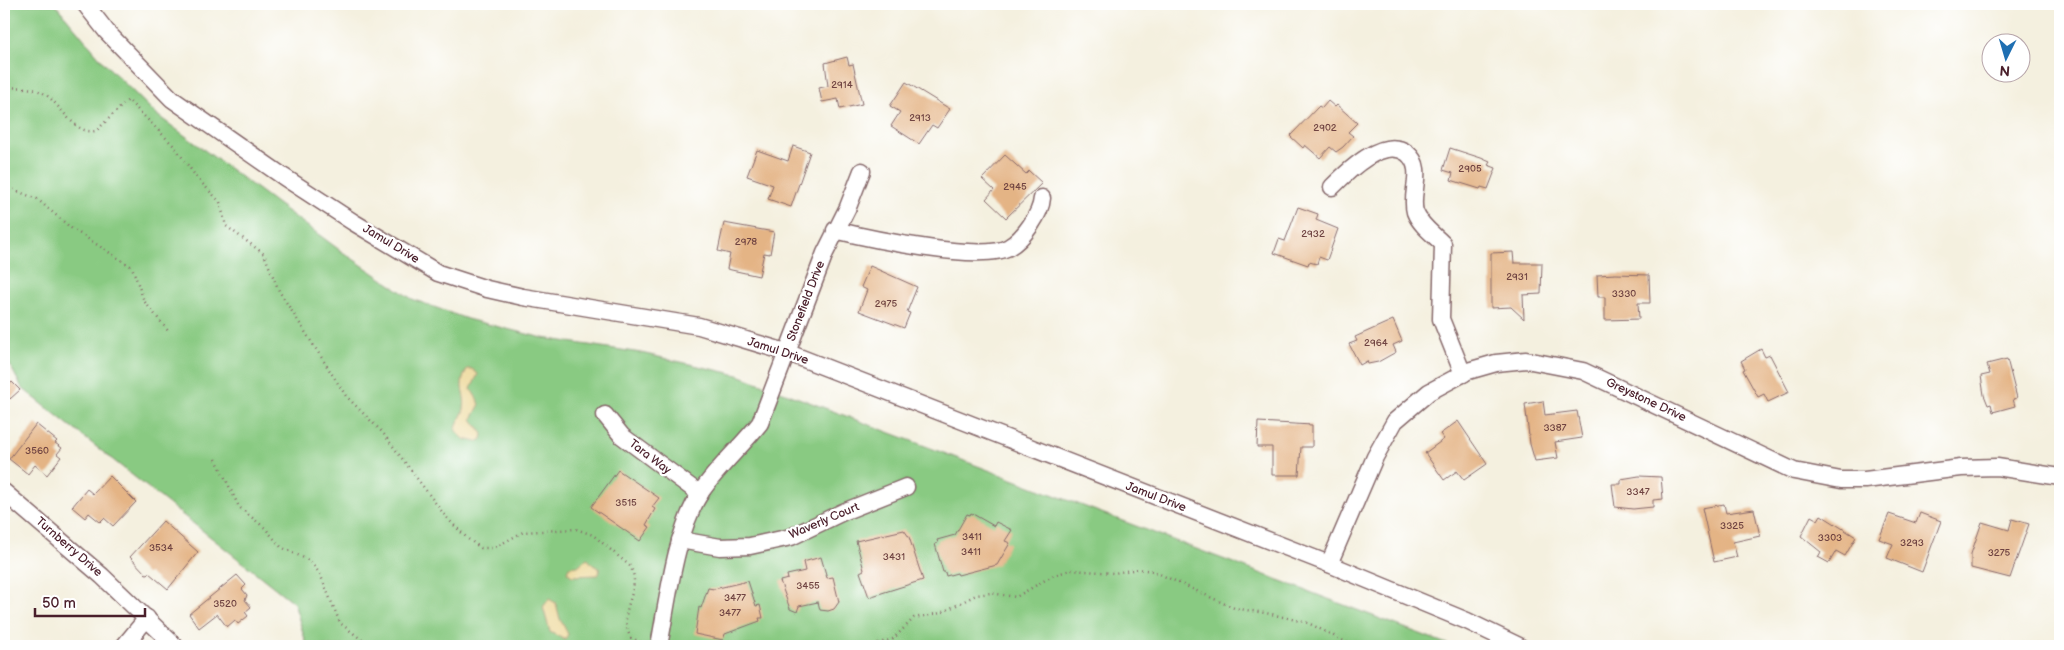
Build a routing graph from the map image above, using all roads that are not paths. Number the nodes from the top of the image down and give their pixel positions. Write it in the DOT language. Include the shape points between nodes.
graph roads {
  1 [pos="85,4"];
  2 [pos="862,171"];
  3 [pos="1332,187"];
  4 [pos="1042,198"];
  5 [pos="835,230"];
  6 [pos="786,352"];
  7 [pos="1463,374"];
  8 [pos="605,415"];
  9 [pos="2060,477"];
  10 [pos="906,487"];
  11 [pos="4,492"];
  12 [pos="700,494"];
  13 [pos="680,540"];
  14 [pos="1329,564"];
  15 [pos="147,618"];
  16 [pos="647,644"];
  17 [pos="124,646"];
  18 [pos="175,646"];
  19 [pos="1518,646"];
  1 -- 6 [label="street, Jamul Drive" via="107,32 172,99 322,202 438,273 523,297 699,326"];
  2 -- 5 [label="street, Stonefield Drive"];
  3 -- 7 [label="street" via="1350,168 1389,148 1402,150 1412,157 1416,170 1415,210 1419,221 1443,244 1441,319"];
  4 -- 5 [label="street" via="1041,209 1034,221 1010,247 997,251 944,250"];
  5 -- 6 [label="street, Stonefield Drive"];
  6 -- 12 [label="street, Stonefield Drive" via="760,423 717,470"];
  6 -- 14 [label="street, Jamul Drive"];
  7 -- 9 [label="street, Greystone Drive" via="1496,363 1526,360 1583,371 1794,471 1841,480 1997,467"];
  7 -- 14 [label="street, Greystone Drive" via="1429,392 1395,421 1375,457"];
  8 -- 12 [label="street, Tara Way" via="622,436"];
  10 -- 13 [label="street, Waverly Court" via="791,537 750,546 720,547"];
  11 -- 15 [label="street, Turnberry Drive"];
  12 -- 13 [label="street, Stonefield Drive"];
  13 -- 16 [label="street, Stonefield Drive"];
  14 -- 19 [label="street, Jamul Drive"];
  15 -- 17 [label="street"];
  15 -- 18 [label="street, Turnberry Drive"];
}
